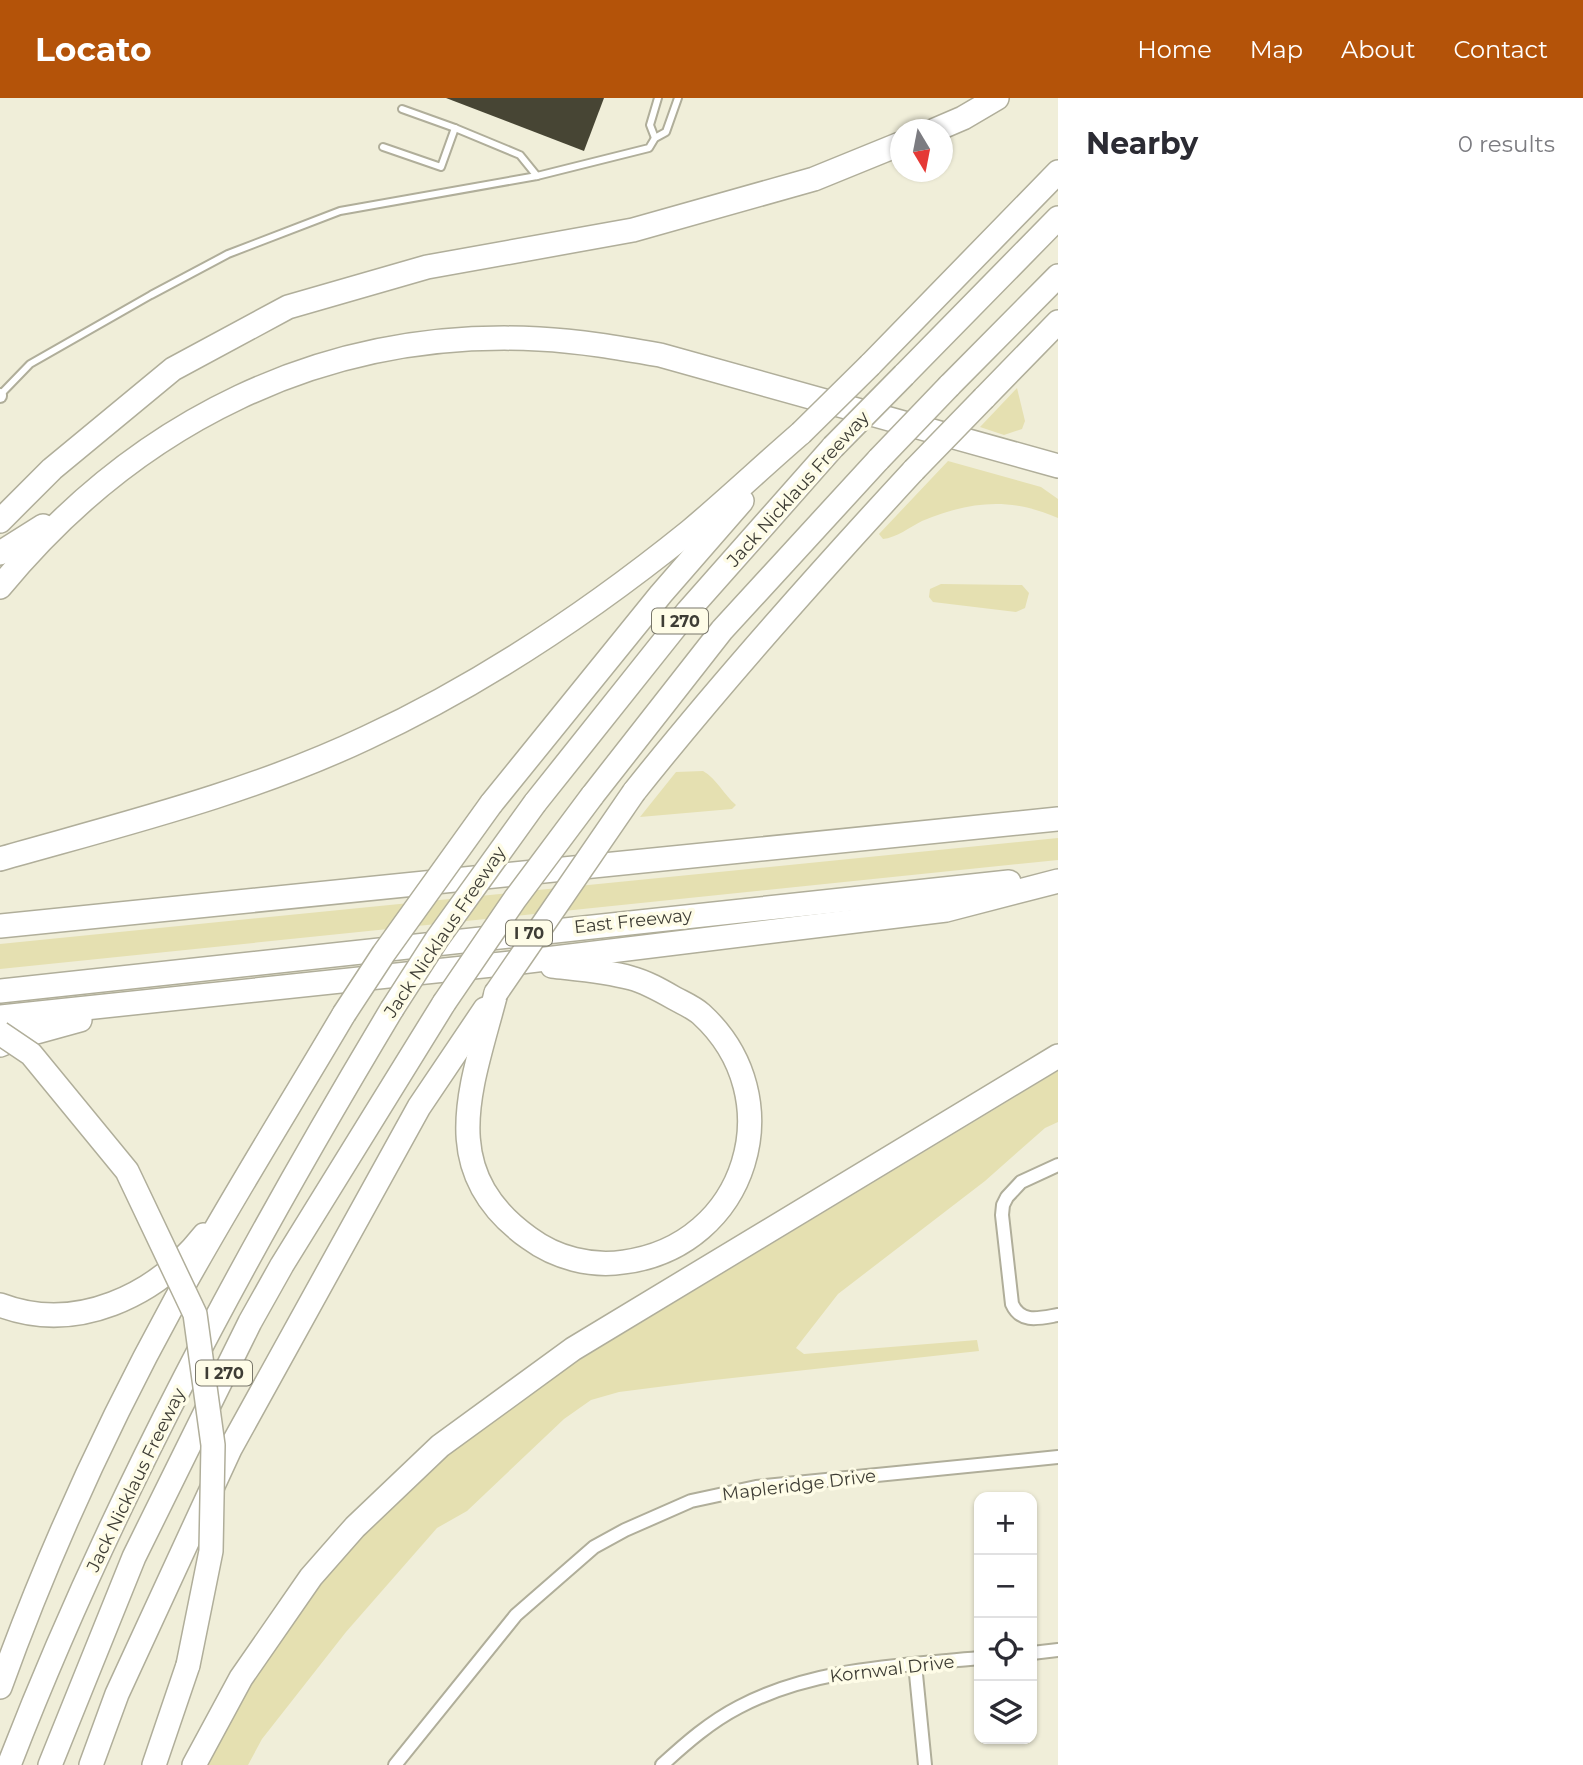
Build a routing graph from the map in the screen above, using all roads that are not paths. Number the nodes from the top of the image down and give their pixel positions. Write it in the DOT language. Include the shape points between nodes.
graph roads {
  1 [pos="659,98"];
  2 [pos="678,98"];
  3 [pos="997,98"];
  4 [pos="402,109"];
  5 [pos="953,122"];
  6 [pos="455,128"];
  7 [pos="655,138"];
  8 [pos="383,147"];
  9 [pos="890,148"];
  10 [pos="1058,172"];
  11 [pos="537,176"];
  12 [pos="1058,218"];
  13 [pos="1058,275"];
  14 [pos="1058,322"];
  15 [pos="0,396"];
  16 [pos="801,433"];
  17 [pos="1058,466"];
  18 [pos="81,501"];
  19 [pos="0,521"];
  20 [pos="0,553"];
  21 [pos="0,587"];
  22 [pos="1058,819"];
  23 [pos="0,859"];
  24 [pos="1058,879"];
  25 [pos="0,926"];
  26 [pos="521,962"];
  27 [pos="0,991"];
  28 [pos="496,993"];
  29 [pos="186,998"];
  30 [pos="0,1017"];
  31 [pos="0,1033"];
  32 [pos="0,1045"];
  33 [pos="1058,1056"];
  34 [pos="1058,1166"];
  35 [pos="243,1184"];
  36 [pos="0,1305"];
  37 [pos="1058,1315"];
  38 [pos="1058,1457"];
  39 [pos="1058,1650"];
  40 [pos="1037,1652"];
  41 [pos="974,1658"];
  42 [pos="915,1664"];
  43 [pos="0,1687"];
  44 [pos="9,1765"];
  45 [pos="50,1765"];
  46 [pos="91,1765"];
  47 [pos="154,1765"];
  48 [pos="194,1765"];
  49 [pos="395,1765"];
  50 [pos="662,1765"];
  51 [pos="925,1765"];
  1 -- 7 [label="lane" via="650,125"];
  2 -- 7 [label="lane" via="666,132"];
  3 -- 5 [label="highway"];
  4 -- 6 [label="lane"];
  6 -- 8 [label="lane" via="441,167"];
  6 -- 11 [label="lane" via="520,155"];
  7 -- 11 [label="lane" via="649,148"];
  9 -- 19 [label="highway" via="814,179 633,230 427,267 288,307 173,369 52,469"];
  10 -- 16 [label="highway, bridge"];
  11 -- 15 [label="lane" via="340,211 229,254 30,364"];
  12 -- 44 [label="highway, Jack Nicklaus Freeway / I 270, bridge" via="833,447 688,611 535,803 443,930 280,1199 218,1313 101,1550"];
  13 -- 45 [label="highway, Jack Nicklaus Freeway / I 270, bridge" via="879,459 722,630 515,899 444,1003 250,1322 134,1557"];
  14 -- 28 [label="highway, bridge" via="796,598 634,792"];
  16 -- 23 [label="highway" via="690,530 587,609 475,682 366,739 266,779"];
  16 -- 35 [label="highway, bridge" via="661,594 491,804 344,1014"];
  17 -- 18 [label="highway" via="660,355 572,341 477,339 390,349 329,363 269,384 172,432"];
  18 -- 20 [label="highway"];
  18 -- 21 [label="highway"];
  22 -- 25 [label="highway"];
  24 -- 26 [label="highway" via="946,910"];
  24 -- 27 [label="highway, East Freeway / I 70"];
  26 -- 28 [label="highway" via="632,978 699,1012 730,1048 748,1095 749,1142 728,1198 695,1233 658,1254 602,1264 564,1257 539,1246 499,1213 477,1179 467,1129 470,1091"];
  26 -- 29 [label="highway"];
  28 -- 46 [label="highway" via="419,1107 230,1449 117,1694"];
  29 -- 30 [label="highway"];
  29 -- 32 [label="highway" via="68,1023"];
  31 -- 47 [label="highway, bridge" via="31,1054 127,1171 195,1314 214,1445 211,1551 188,1665"];
  33 -- 48 [label="highway" via="573,1349 440,1446 312,1577 241,1678"];
  34 -- 37 [label="street" via="1014,1188 1002,1215 1014,1310 1026,1318"];
  35 -- 36 [label="highway" via="200,1240 145,1290 67,1315 26,1313"];
  35 -- 43 [label="highway" via="114,1419"];
  38 -- 49 [label="street, Mapleridge Drive" via="745,1489 691,1501 625,1530 594,1547 516,1615"];
  39 -- 40 [label="street"];
  41 -- 42 [label="street, Kornwal Drive"];
  42 -- 50 [label="street, Kornwal Drive" via="863,1669 770,1693 713,1723"];
  42 -- 51 [label="street"];
}
